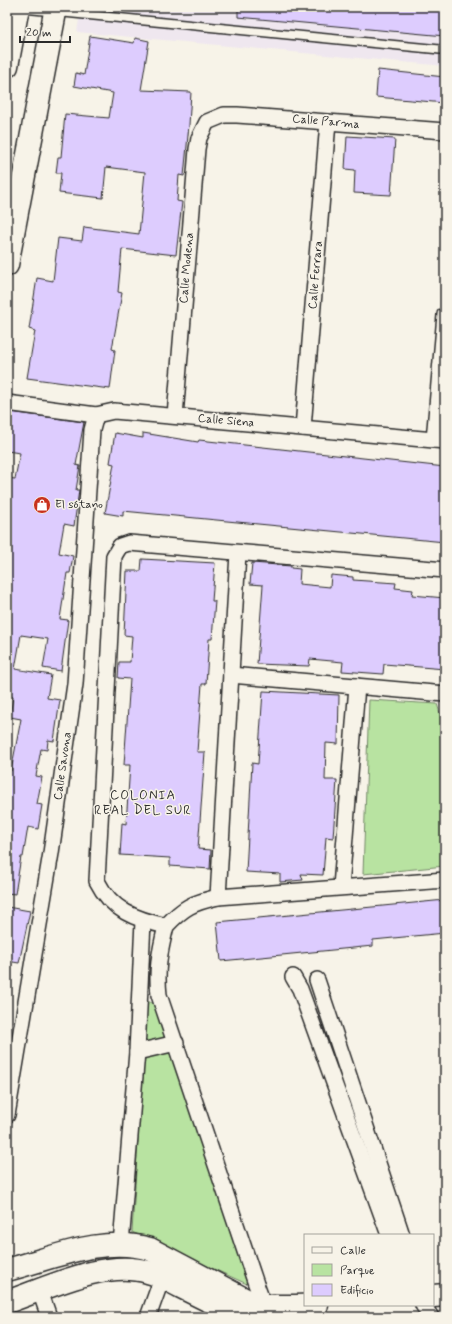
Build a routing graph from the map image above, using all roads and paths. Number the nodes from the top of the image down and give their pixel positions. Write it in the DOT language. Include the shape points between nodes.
graph roads {
  1 [pos="18,8"];
  2 [pos="56,10"];
  3 [pos="445,50"];
  4 [pos="7,66"];
  5 [pos="207,122"];
  6 [pos="328,122"];
  7 [pos="445,132"];
  8 [pos="7,265"];
  9 [pos="445,315"];
  10 [pos="7,403"];
  11 [pos="96,415"];
  12 [pos="175,416"];
  13 [pos="303,428"];
  14 [pos="439,440"];
  15 [pos="238,552"];
  16 [pos="445,570"];
  17 [pos="231,675"];
  18 [pos="357,686"];
  19 [pos="445,694"];
  20 [pos="445,880"];
  21 [pos="341,887"];
  22 [pos="218,897"];
  23 [pos="143,921"];
  24 [pos="166,926"];
  25 [pos="293,977"];
  26 [pos="317,980"];
  27 [pos="176,1043"];
  28 [pos="137,1052"];
  29 [pos="7,1115"];
  30 [pos="389,1234"];
  31 [pos="402,1234"];
  32 [pos="120,1244"];
  33 [pos="56,1256"];
  34 [pos="33,1264"];
  35 [pos="7,1270"];
  36 [pos="162,1278"];
  37 [pos="66,1282"];
  38 [pos="42,1290"];
  39 [pos="445,1295"];
  40 [pos="434,1296"];
  41 [pos="7,1302"];
  42 [pos="309,1306"];
  43 [pos="424,1306"];
  44 [pos="268,1311"];
  45 [pos="49,1317"];
  46 [pos="148,1317"];
  47 [pos="242,1317"];
  48 [pos="431,1317"];
  1 -- 2 [label="lane"];
  1 -- 4 [label="street"];
  2 -- 3 [label="lane"];
  2 -- 8 [label="street"];
  5 -- 6 [label="street, Calle Parma" via="224,115"];
  5 -- 12 [label="street, Calle Modena" via="197,149"];
  6 -- 7 [label="street, Calle Parma"];
  6 -- 13 [label="street, Calle Ferrara"];
  9 -- 14 [label="street"];
  10 -- 11 [label="street, Calle Siena"];
  11 -- 12 [label="street, Calle Siena" via="114,411"];
  11 -- 29 [label="street, Calle Savona" via="92,430 75,684 51,853"];
  12 -- 13 [label="street, Calle Siena"];
  13 -- 14 [label="street, Calle Siena"];
  15 -- 16 [label="street"];
  15 -- 17 [label="street"];
  15 -- 23 [label="street" via="129,543 120,546 114,556 97,881 104,894 116,907"];
  17 -- 18 [label="street"];
  17 -- 22 [label="street"];
  18 -- 19 [label="street"];
  18 -- 21 [label="street"];
  20 -- 21 [label="street"];
  21 -- 22 [label="street"];
  22 -- 24 [label="street" via="198,901 181,910"];
  23 -- 24 [label="street"];
  23 -- 28 [label="street"];
  24 -- 27 [label="street" via="157,976 159,995"];
  25 -- 30 [label="street" via="300,989"];
  26 -- 31 [label="street"];
  27 -- 28 [label="street"];
  27 -- 44 [label="street" via="254,1277"];
  28 -- 32 [label="street"];
  32 -- 33 [label="street" via="98,1246"];
  32 -- 44 [label="street" via="150,1249"];
  33 -- 34 [label="street"];
  33 -- 37 [label="street" via="53,1261 53,1272 56,1277"];
  34 -- 35 [label="street"];
  34 -- 38 [label="street" via="42,1266 48,1274 47,1285"];
  36 -- 37 [label="street" via="133,1269 89,1274"];
  36 -- 46 [label="street"];
  36 -- 47 [label="street"];
  37 -- 38 [label="street"];
  38 -- 41 [label="street"];
  38 -- 45 [label="street"];
  39 -- 40 [label="street"];
  42 -- 44 [label="street"];
  43 -- 48 [label="street"];
}
